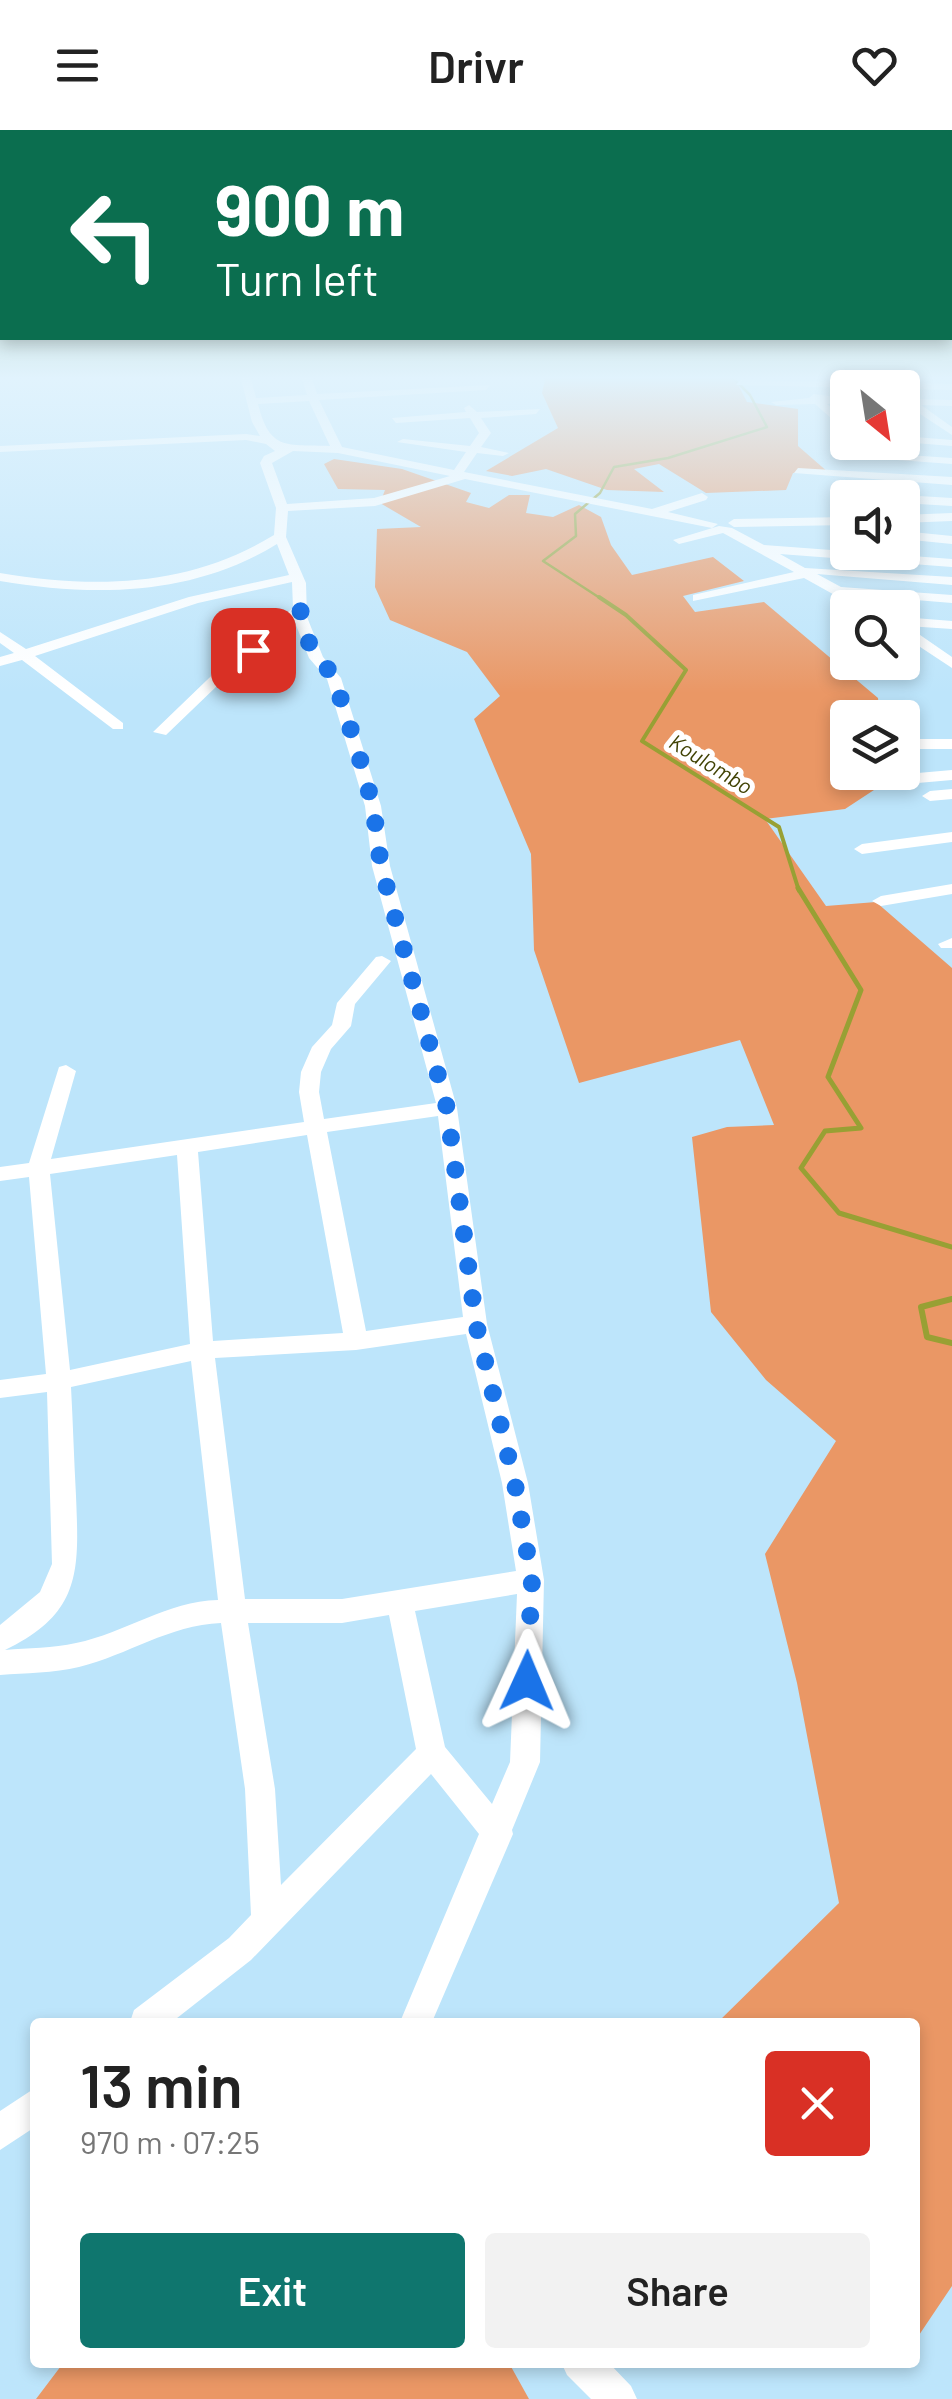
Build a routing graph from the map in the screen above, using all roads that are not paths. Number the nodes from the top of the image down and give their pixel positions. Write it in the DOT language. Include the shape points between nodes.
graph roads {
  1 [pos="272,481"];
  2 [pos="438,481"];
  3 [pos="508,481"];
  4 [pos="702,498"];
  5 [pos="920,499"];
  6 [pos="749,501"];
  7 [pos="952,502"];
  8 [pos="282,508"];
  9 [pos="654,512"];
  10 [pos="952,519"];
  11 [pos="920,520"];
  12 [pos="768,523"];
  13 [pos="830,525"];
  14 [pos="830,525"];
  15 [pos="726,527"];
  16 [pos="280,536"];
  17 [pos="920,537"];
  18 [pos="678,540"];
  19 [pos="952,540"];
  20 [pos="761,548"];
  21 [pos="952,564"];
  22 [pos="801,571"];
  23 [pos="0,577"];
  24 [pos="298,577"];
  25 [pos="952,581"];
  26 [pos="835,589"];
  27 [pos="698,598"];
  28 [pos="952,599"];
  29 [pos="300,609"];
  30 [pos="952,625"];
  31 [pos="920,627"];
  32 [pos="0,636"];
  33 [pos="920,640"];
  34 [pos="935,651"];
  35 [pos="952,652"];
  36 [pos="23,656"];
  37 [pos="0,662"];
  38 [pos="952,664"];
  39 [pos="118,726"];
  40 [pos="161,732"];
  41 [pos="920,744"];
  42 [pos="952,744"];
  43 [pos="952,775"];
  44 [pos="920,778"];
  45 [pos="952,794"];
  46 [pos="930,796"];
  47 [pos="952,837"];
  48 [pos="862,849"];
  49 [pos="952,888"];
  50 [pos="881,901"];
  51 [pos="382,961"];
  52 [pos="66,1071"];
  53 [pos="447,1108"];
  54 [pos="314,1128"];
  55 [pos="187,1146"];
  56 [pos="40,1166"];
  57 [pos="0,1174"];
  58 [pos="476,1324"];
  59 [pos="356,1340"];
  60 [pos="202,1350"];
  61 [pos="59,1381"];
  62 [pos="0,1389"];
  63 [pos="532,1580"];
  64 [pos="399,1599"];
  65 [pos="233,1611"];
  66 [pos="0,1640"];
  67 [pos="0,1663"];
  68 [pos="432,1753"];
  69 [pos="498,1834"];
  70 [pos="267,1922"];
  71 [pos="152,2018"];
  72 [pos="418,2018"];
  73 [pos="30,2109"];
  74 [pos="0,2133"];
  75 [pos="586,2368"];
  76 [pos="618,2399"];
  1 -- 8 [label="street"];
  2 -- 8 [label="street" via="375,502"];
  3 -- 9 [label="street"];
  4 -- 9 [label="street"];
  5 -- 7 [label="street"];
  6 -- 12 [label="street"];
  8 -- 16 [label="street"];
  9 -- 15 [label="street"];
  10 -- 11 [label="street"];
  12 -- 13 [label="street"];
  12 -- 15 [label="street"];
  14 -- 15 [label="street"];
  15 -- 18 [label="street"];
  15 -- 20 [label="street"];
  16 -- 23 [label="street" via="247,558 156,581 87,587"];
  16 -- 24 [label="street"];
  17 -- 19 [label="street"];
  20 -- 21 [label="street"];
  20 -- 22 [label="street"];
  22 -- 25 [label="street"];
  22 -- 26 [label="street"];
  22 -- 27 [label="street"];
  24 -- 29 [label="street"];
  24 -- 36 [label="street" via="194,600"];
  26 -- 28 [label="street"];
  29 -- 40 [label="street"];
  29 -- 53 [label="street" via="308,641 334,678 358,752 381,866"];
  30 -- 31 [label="street"];
  32 -- 36 [label="street"];
  33 -- 34 [label="street"];
  34 -- 35 [label="street"];
  34 -- 38 [label="street"];
  36 -- 37 [label="street"];
  36 -- 39 [label="street"];
  41 -- 42 [label="street"];
  43 -- 44 [label="street"];
  45 -- 46 [label="street"];
  47 -- 48 [label="street"];
  49 -- 50 [label="street"];
  51 -- 54 [label="street" via="346,1003 341,1026 311,1072"];
  52 -- 56 [label="street"];
  53 -- 54 [label="street"];
  53 -- 58 [label="street"];
  54 -- 55 [label="street"];
  54 -- 59 [label="street"];
  55 -- 56 [label="street"];
  55 -- 60 [label="street"];
  56 -- 57 [label="street"];
  56 -- 61 [label="street"];
  58 -- 59 [label="street"];
  58 -- 63 [label="street"];
  59 -- 60 [label="street"];
  60 -- 61 [label="street"];
  60 -- 65 [label="street"];
  61 -- 62 [label="street"];
  61 -- 66 [label="street" via="65,1564 60,1589"];
  63 -- 64 [label="street"];
  63 -- 69 [label="street" via="528,1742"];
  64 -- 65 [label="street" via="342,1611"];
  64 -- 68 [label="street"];
  65 -- 67 [label="street" via="201,1612 78,1654"];
  65 -- 70 [label="street" via="260,1789"];
  68 -- 69 [label="street"];
  68 -- 70 [label="street"];
  69 -- 72 [label="street"];
  70 -- 71 [label="street"];
  73 -- 74 [label="street"];
  75 -- 76 [label="street"];
}
